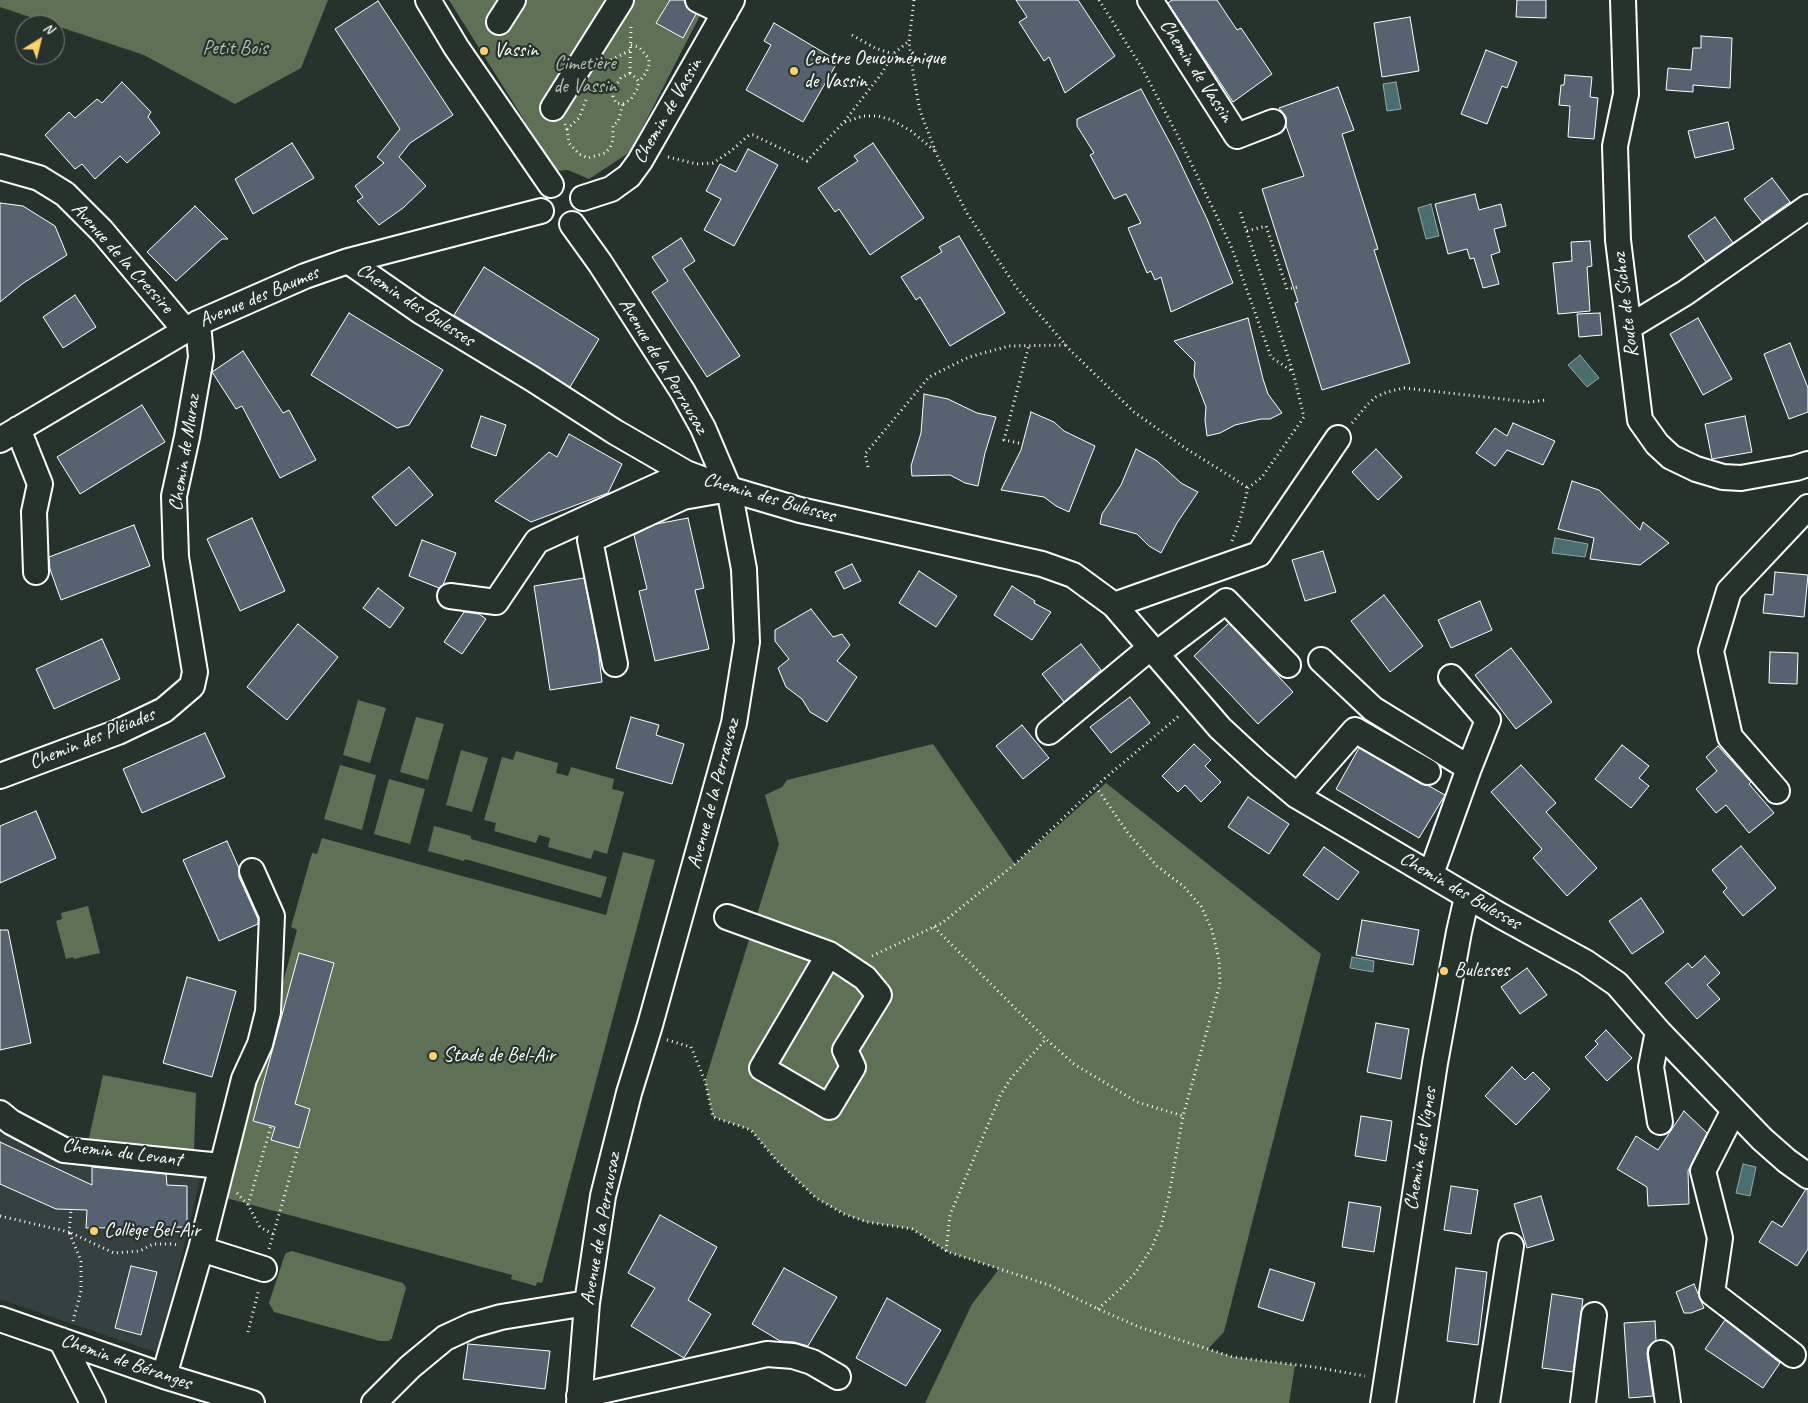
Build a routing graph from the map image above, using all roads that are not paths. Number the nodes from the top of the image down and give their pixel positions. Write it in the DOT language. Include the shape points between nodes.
graph roads {
  1 [pos="428,0"];
  2 [pos="513,0"];
  3 [pos="621,0"];
  4 [pos="698,0"];
  5 [pos="1150,0"];
  6 [pos="1623,0"];
  7 [pos="728,7"];
  8 [pos="499,22"];
  9 [pos="553,108"];
  10 [pos="1273,122"];
  11 [pos="0,167"];
  12 [pos="551,185"];
  13 [pos="583,198"];
  14 [pos="1808,207"];
  15 [pos="541,211"];
  16 [pos="572,224"];
  17 [pos="348,261"];
  18 [pos="192,326"];
  19 [pos="1629,327"];
  20 [pos="9,434"];
  21 [pos="1338,438"];
  22 [pos="1808,464"];
  23 [pos="686,473"];
  24 [pos="729,490"];
  25 [pos="1808,507"];
  26 [pos="36,572"];
  27 [pos="450,596"];
  28 [pos="1114,605"];
  29 [pos="1153,651"];
  30 [pos="1321,660"];
  31 [pos="615,664"];
  32 [pos="1288,665"];
  33 [pos="195,672"];
  34 [pos="1452,677"];
  35 [pos="1049,732"];
  36 [pos="1469,768"];
  37 [pos="1428,772"];
  38 [pos="0,776"];
  39 [pos="1777,790"];
  40 [pos="1297,796"];
  41 [pos="252,871"];
  42 [pos="1431,874"];
  43 [pos="1467,897"];
  44 [pos="727,917"];
  45 [pos="829,954"];
  46 [pos="1658,1031"];
  47 [pos="1734,1110"];
  48 [pos="0,1113"];
  49 [pos="1660,1122"];
  50 [pos="221,1166"];
  51 [pos="1808,1176"];
  52 [pos="1511,1246"];
  53 [pos="201,1249"];
  54 [pos="264,1269"];
  55 [pos="587,1303"];
  56 [pos="1594,1315"];
  57 [pos="0,1319"];
  58 [pos="66,1333"];
  59 [pos="1661,1353"];
  60 [pos="1793,1355"];
  61 [pos="164,1376"];
  62 [pos="838,1377"];
  63 [pos="579,1399"];
  64 [pos="93,1403"];
  65 [pos="252,1403"];
  66 [pos="374,1403"];
  67 [pos="1383,1403"];
  68 [pos="1487,1403"];
  69 [pos="1584,1403"];
  70 [pos="1668,1403"];
  1 -- 12 [label="street" via="456,47"];
  2 -- 8 [label="street"];
  3 -- 9 [label="street"];
  4 -- 7 [label="street"];
  5 -- 10 [label="street, Chemin de Vassin" via="1237,136"];
  6 -- 19 [label="street, Route de Sichoz" via="1626,94 1615,146 1618,240"];
  7 -- 13 [label="street, Chemin de Vassin" via="629,176 611,189"];
  11 -- 18 [label="street, Avenue de la Cressire" via="39,178 65,194"];
  12 -- 13 [label="street" via="566,183 574,186"];
  12 -- 15 [label="street" via="541,196"];
  13 -- 16 [label="street" via="582,213"];
  14 -- 19 [label="street"];
  15 -- 16 [label="street" via="550,223"];
  15 -- 17 [label="street, Avenue des Baumes"];
  16 -- 24 [label="street, Avenue de la Perrausaz" via="683,392 703,428"];
  17 -- 18 [label="street, Avenue des Baumes" via="305,276"];
  17 -- 23 [label="street, Chemin des Bulesses" via="420,311"];
  18 -- 20 [label="street, Avenue des Baumes"];
  18 -- 33 [label="street, Chemin de Muraz" via="201,357 174,496 176,557"];
  19 -- 22 [label="street, Route de Sichoz" via="1640,420 1657,444 1672,457 1696,469 1723,477 1741,478"];
  20 -- 26 [label="street" via="40,484 34,512"];
  21 -- 28 [label="street" via="1259,554"];
  23 -- 24 [label="street, Chemin des Bulesses"];
  23 -- 27 [label="street" via="537,541 496,602"];
  24 -- 28 [label="street, Chemin des Bulesses" via="800,510 1058,568 1074,575"];
  24 -- 31 [label="street" via="683,497 590,540"];
  24 -- 55 [label="street, Avenue de la Perrausaz" via="744,569 747,642 734,723 629,1093 603,1196"];
  25 -- 39 [label="street" via="1729,591 1711,651 1730,737"];
  28 -- 29 [label="street, Chemin des Bulesses"];
  29 -- 32 [label="street" via="1226,602"];
  29 -- 35 [label="street"];
  29 -- 40 [label="street, Chemin des Bulesses" via="1220,728"];
  30 -- 36 [label="street" via="1372,709"];
  33 -- 38 [label="street, Chemin des Pléiades" via="192,686 164,710 118,732"];
  34 -- 36 [label="street" via="1488,720"];
  36 -- 42 [label="street"];
  37 -- 40 [label="street" via="1355,730"];
  40 -- 42 [label="street, Chemin des Bulesses"];
  41 -- 50 [label="street" via="272,916 268,1012 260,1044 244,1080"];
  42 -- 43 [label="street, Chemin des Bulesses"];
  43 -- 46 [label="street, Chemin des Bulesses" via="1585,962 1617,984"];
  43 -- 67 [label="street, Chemin des Vignes" via="1434,1063"];
  44 -- 45 [label="street"];
  45 -- 45 [label="street" via="762,1068 829,1107 853,1067 845,1050 879,995 865,978"];
  46 -- 47 [label="street, Chemin des Bulesses"];
  46 -- 49 [label="street" via="1652,1067"];
  47 -- 51 [label="street, Chemin des Bulesses" via="1762,1139"];
  47 -- 60 [label="street" via="1703,1171 1720,1238 1712,1293"];
  48 -- 50 [label="street, Chemin du Levant" via="64,1150"];
  50 -- 53 [label="street"];
  52 -- 68 [label="street"];
  53 -- 54 [label="street"];
  53 -- 61 [label="street"];
  55 -- 63 [label="street, Avenue de la Perrausaz"];
  55 -- 66 [label="street" via="532,1311 473,1325 445,1338"];
  56 -- 69 [label="street"];
  57 -- 58 [label="street, Chemin de Béranges"];
  58 -- 61 [label="street, Chemin de Béranges"];
  58 -- 64 [label="street"];
  59 -- 70 [label="street"];
  61 -- 65 [label="street, Chemin de Béranges"];
  62 -- 63 [label="street, Avenue de la Perrausaz" via="812,1362 767,1354"];
}
